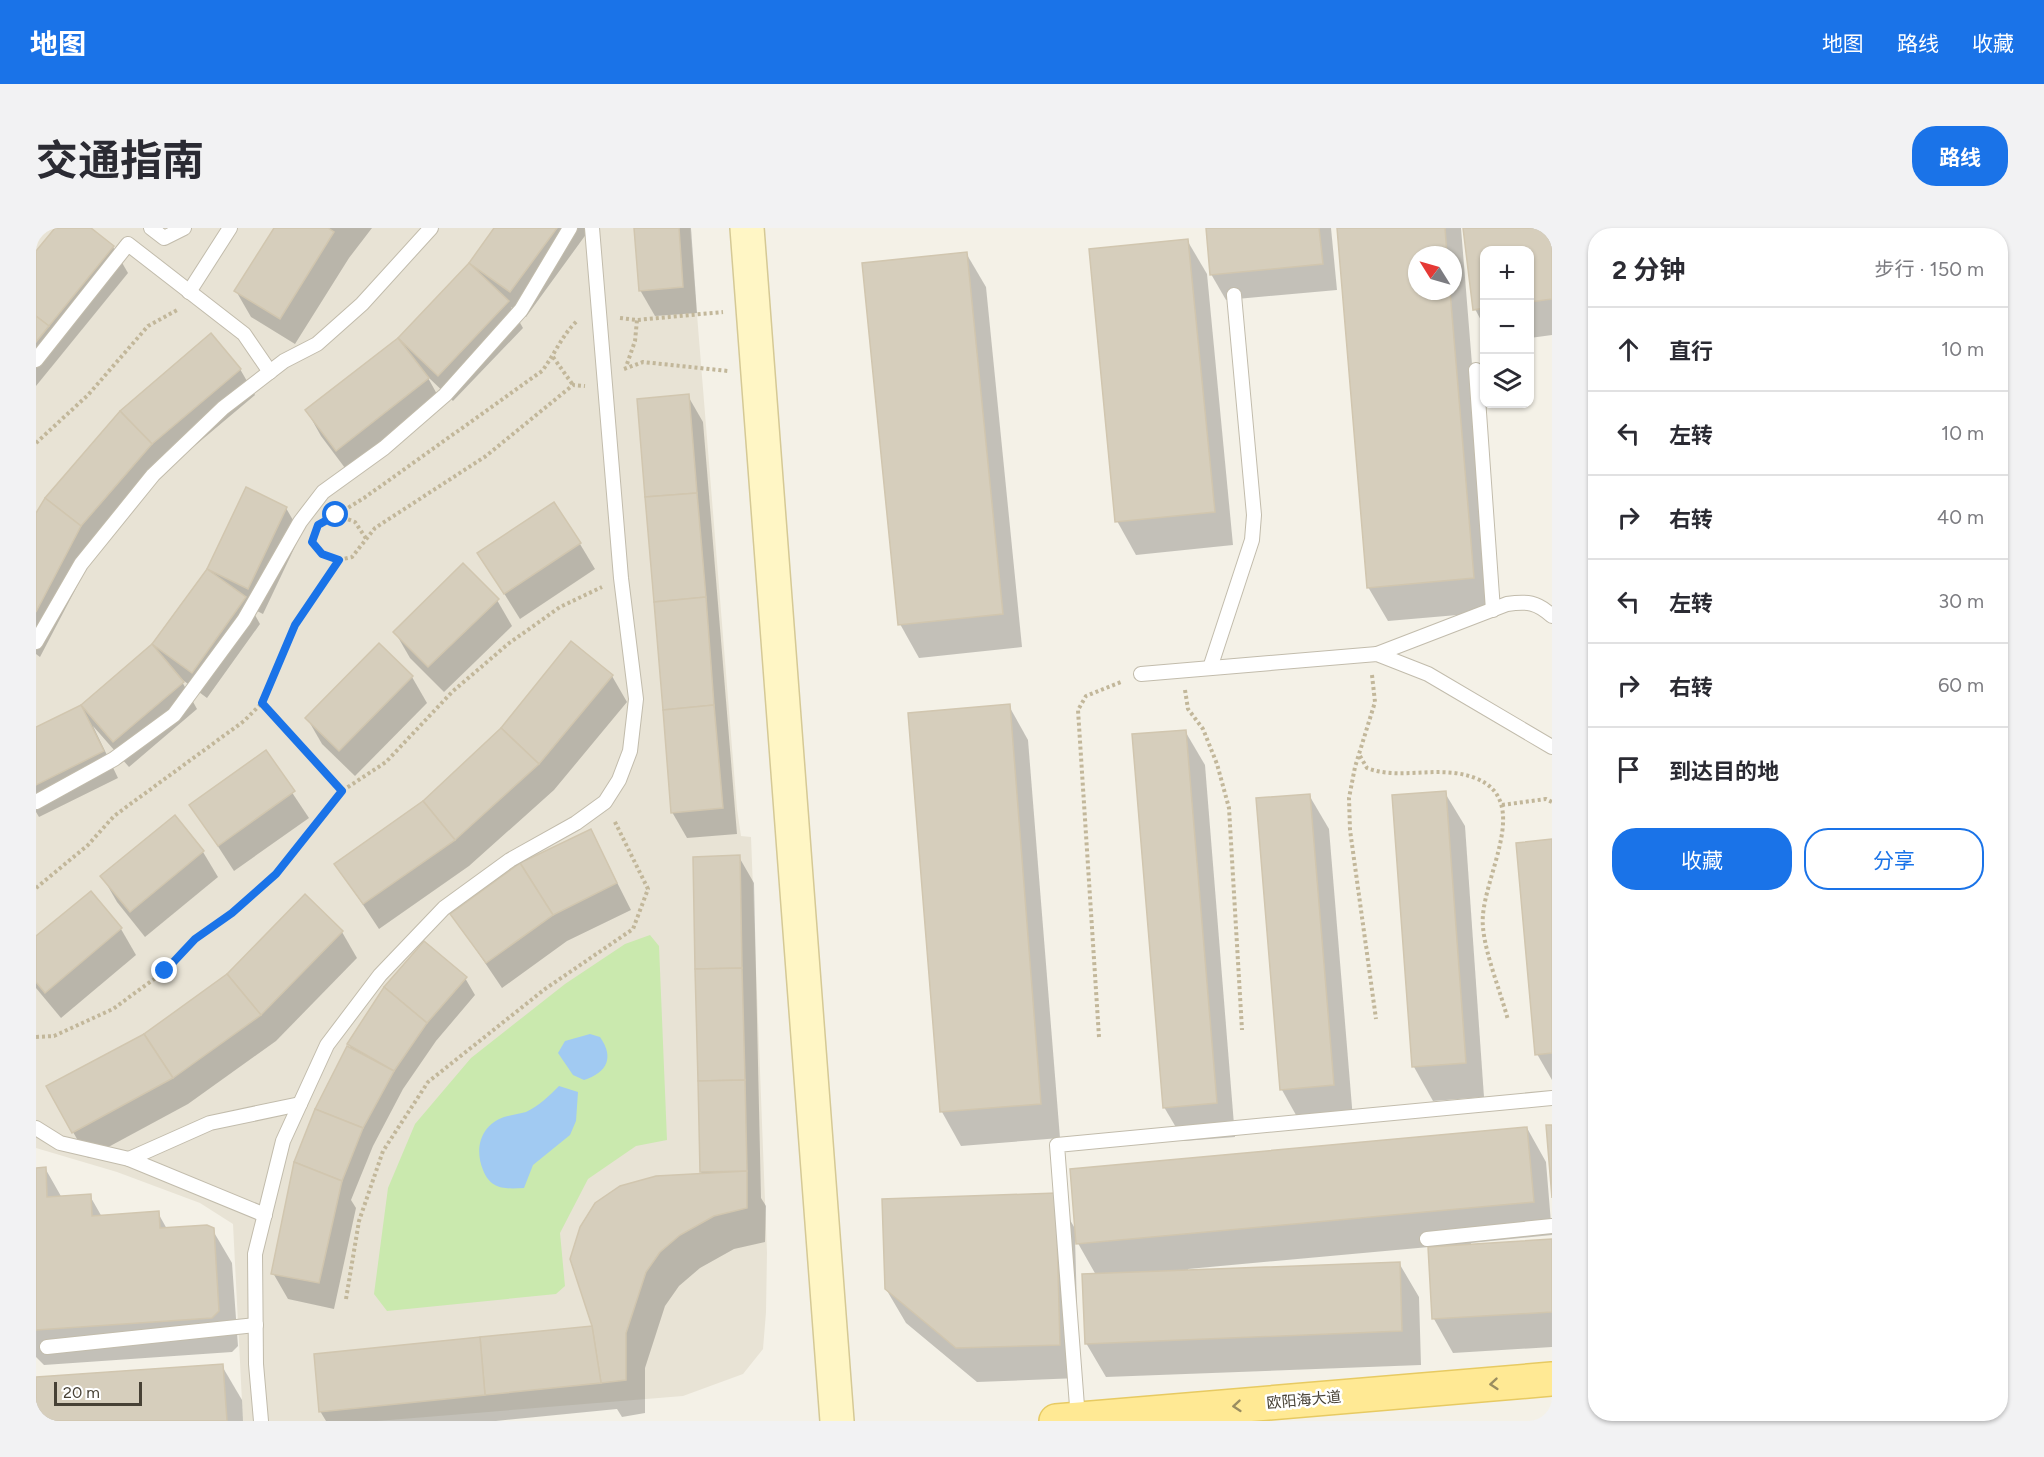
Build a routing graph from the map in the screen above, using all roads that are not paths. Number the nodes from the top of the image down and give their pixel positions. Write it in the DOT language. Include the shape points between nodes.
graph roads {
  1 [pos="151,228"];
  2 [pos="184,228"];
  3 [pos="230,228"];
  4 [pos="431,228"];
  5 [pos="570,228"];
  6 [pos="592,228"];
  7 [pos="747,228"];
  8 [pos="193,295"];
  9 [pos="1234,295"];
  10 [pos="36,360"];
  11 [pos="1476,370"];
  12 [pos="270,372"];
  13 [pos="1493,610"];
  14 [pos="1552,616"];
  15 [pos="36,642"];
  16 [pos="1373,654"];
  17 [pos="1209,668"];
  18 [pos="1141,674"];
  19 [pos="1552,747"];
  20 [pos="36,802"];
  21 [pos="1552,1098"];
  22 [pos="300,1104"];
  23 [pos="36,1128"];
  24 [pos="129,1159"];
  25 [pos="265,1215"];
  26 [pos="1552,1226"];
  27 [pos="1427,1239"];
  28 [pos="256,1325"];
  29 [pos="47,1347"];
  30 [pos="1552,1379"];
  31 [pos="1067,1420"];
  32 [pos="261,1421"];
  33 [pos="837,1421"];
  1 -- 2 [label="lane" via="164,238"];
  3 -- 8 [label="lane"];
  4 -- 12 [label="lane" via="362,304 317,344"];
  5 -- 20 [label="lane" via="521,310 445,394 384,448 323,492 300,522 244,620 174,715 114,759"];
  6 -- 22 [label="lane" via="621,578 636,699 630,751 605,802 510,860 444,908 380,975 327,1045"];
  7 -- 33 [label="main road"];
  8 -- 10 [label="lane" via="128,244"];
  8 -- 12 [label="lane" via="244,334"];
  9 -- 17 [label="lane" via="1254,515 1251,540"];
  11 -- 13 [label="lane"];
  12 -- 15 [label="lane" via="223,408 153,475 81,564"];
  13 -- 14 [label="lane" via="1526,601 1540,605"];
  13 -- 16 [label="lane"];
  16 -- 17 [label="lane"];
  16 -- 19 [label="lane" via="1428,674"];
  17 -- 18 [label="lane"];
  21 -- 31 [label="lane" via="1057,1145"];
  22 -- 24 [label="lane" via="210,1123"];
  22 -- 25 [label="lane" via="283,1141"];
  23 -- 24 [label="lane" via="60,1143"];
  24 -- 25 [label="lane"];
  25 -- 28 [label="lane" via="255,1254"];
  26 -- 27 [label="lane"];
  28 -- 29 [label="lane"];
  28 -- 32 [label="lane"];
  30 -- 31 [label="main road, 欧阳海大道, one-way"];
}
